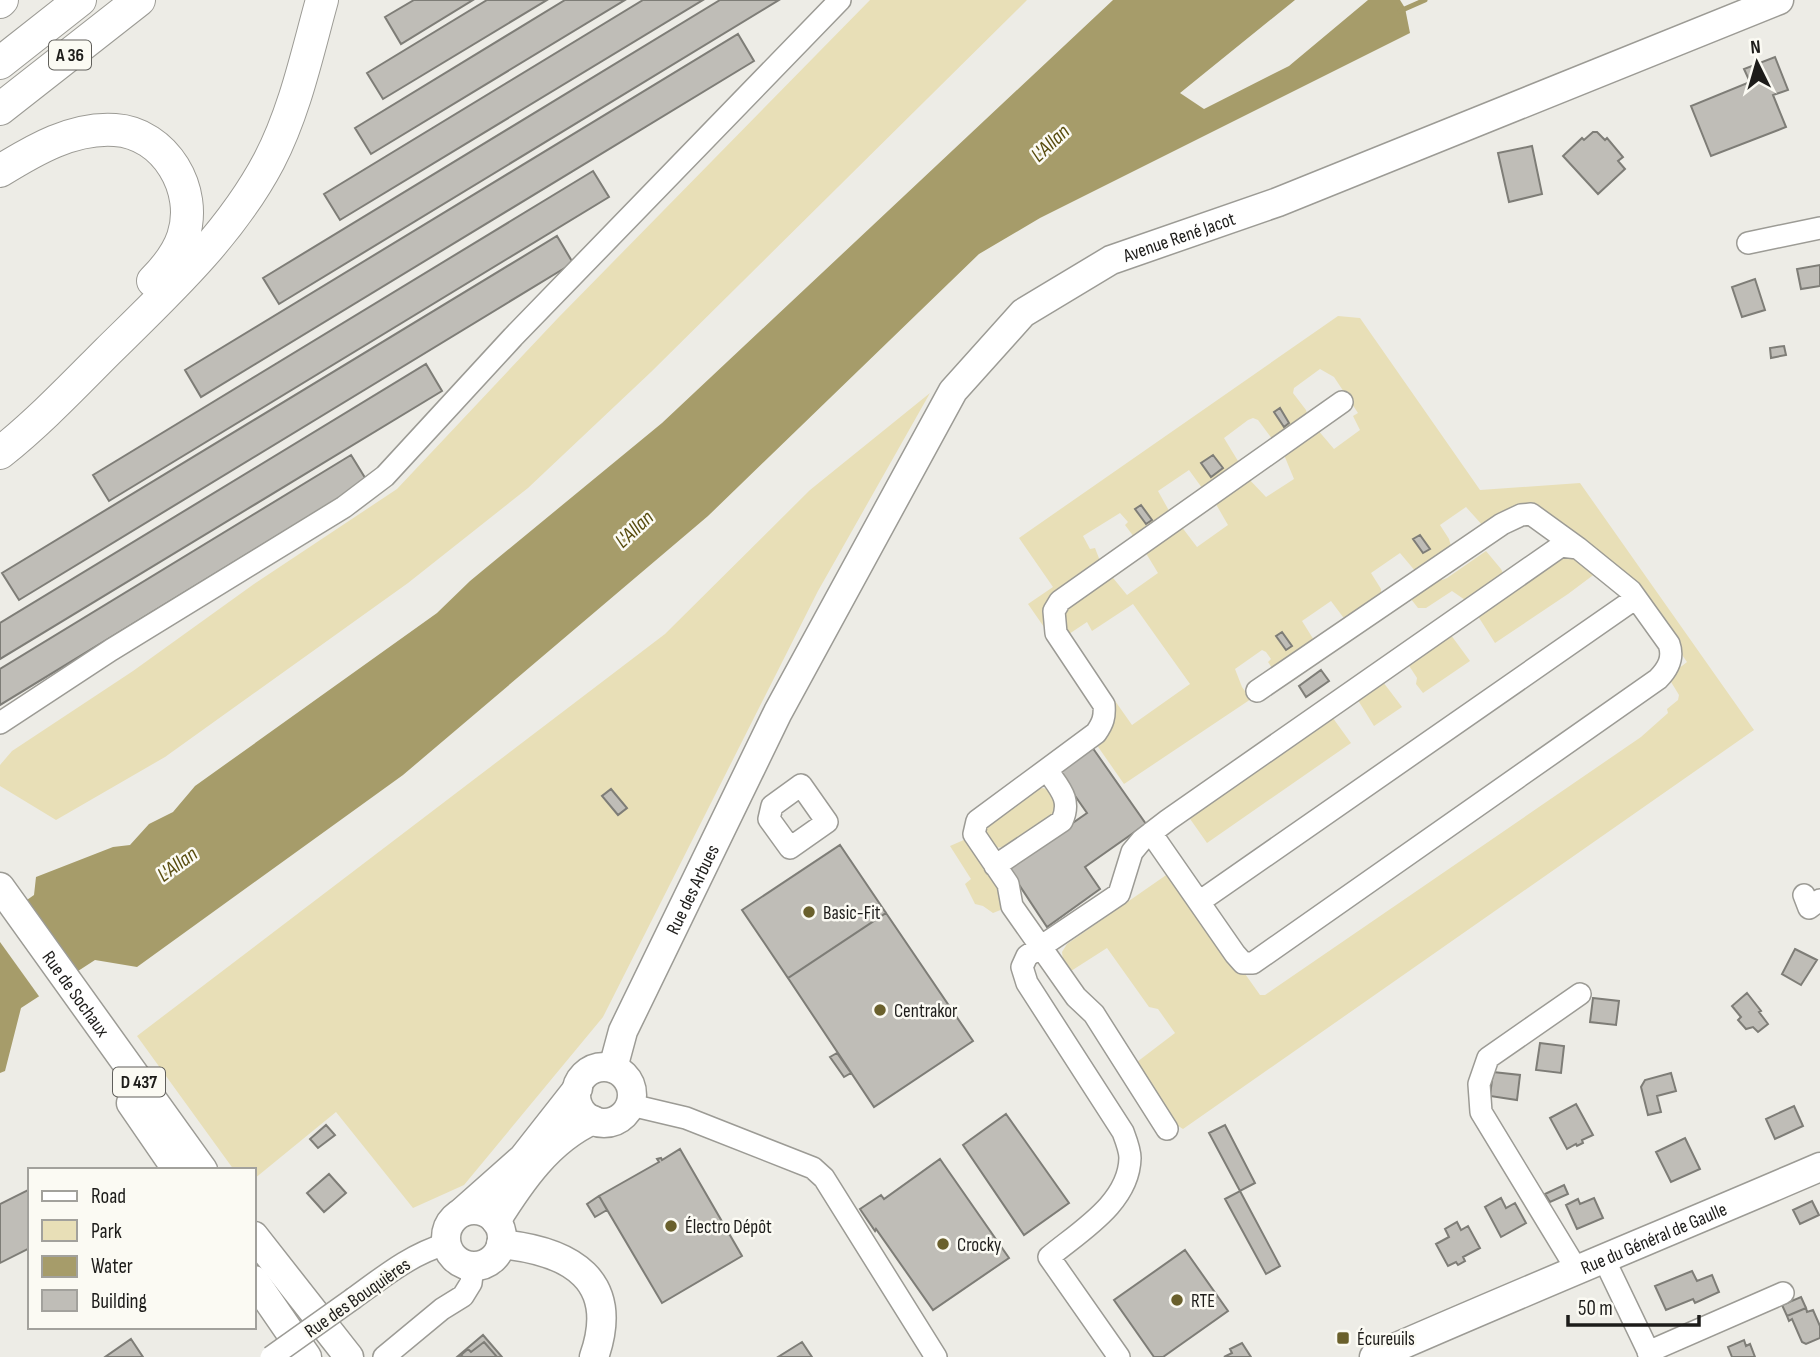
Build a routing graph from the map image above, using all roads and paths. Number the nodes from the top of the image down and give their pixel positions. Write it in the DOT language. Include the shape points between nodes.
graph roads {
  1 [pos="80,0"];
  2 [pos="139,0"];
  3 [pos="322,0"];
  4 [pos="840,0"];
  5 [pos="1779,0"];
  6 [pos="0,63"];
  7 [pos="0,109"];
  8 [pos="0,172"];
  9 [pos="1820,228"];
  10 [pos="1748,243"];
  11 [pos="1342,402"];
  12 [pos="0,432"];
  13 [pos="0,453"];
  14 [pos="1578,548"];
  15 [pos="1636,598"];
  16 [pos="1257,691"];
  17 [pos="778,712"];
  18 [pos="0,723"];
  19 [pos="1047,770"];
  20 [pos="734,804"];
  21 [pos="771,812"];
  22 [pos="1151,833"];
  23 [pos="995,866"];
  24 [pos="0,887"];
  25 [pos="1199,902"];
  26 [pos="0,917"];
  27 [pos="1040,947"];
  28 [pos="1580,994"];
  29 [pos="69,1000"];
  30 [pos="613,1068"];
  31 [pos="578,1088"];
  32 [pos="631,1105"];
  33 [pos="593,1120"];
  34 [pos="1167,1129"];
  35 [pos="1820,1167"];
  36 [pos="176,1168"];
  37 [pos="201,1168"];
  38 [pos="462,1212"];
  39 [pos="499,1233"];
  40 [pos="256,1239"];
  41 [pos="446,1244"];
  42 [pos="256,1246"];
  43 [pos="1604,1259"];
  44 [pos="473,1266"];
  45 [pos="1577,1270"];
  46 [pos="256,1283"];
  47 [pos="1783,1293"];
  48 [pos="1650,1354"];
  49 [pos="271,1357"];
  50 [pos="307,1357"];
  51 [pos="331,1357"];
  52 [pos="349,1357"];
  53 [pos="384,1357"];
  54 [pos="594,1357"];
  55 [pos="936,1357"];
  56 [pos="1119,1357"];
  57 [pos="1374,1357"];
  1 -- 6 [label="highway, A 36"];
  2 -- 7 [label="highway, A 36"];
  3 -- 13 [label="highway" via="286,121 247,198 161,299"];
  4 -- 18 [label="street" via="513,337 385,476 344,507"];
  5 -- 17 [label="main road, Avenue René Jacot" via="1278,202 1111,260 1023,313 953,391"];
  8 -- 12 [label="highway" via="70,135 128,132 158,147 173,166 184,187 187,214 183,237 170,263"];
  9 -- 10 [label="street"];
  11 -- 19 [label="street" via="1060,601 1054,611 1056,633 1104,705 1105,716 1096,733"];
  14 -- 15 [label="street"];
  14 -- 16 [label="street" via="1531,514 1521,515"];
  14 -- 22 [label="street" via="1561,546"];
  15 -- 25 [label="street"];
  15 -- 25 [label="street" via="1672,651 1667,670 1658,679 1253,963 1243,962 1235,954"];
  17 -- 20 [label="main road, Rue des Arbues"];
  19 -- 23 [label="street" via="1065,798 1062,821"];
  19 -- 23 [label="street" via="977,821 974,834"];
  20 -- 21 [label="street"];
  20 -- 30 [label="main road, Rue des Arbues" via="623,1031"];
  22 -- 25 [label="street"];
  22 -- 27 [label="street" via="1132,852 1119,894"];
  23 -- 27 [label="street" via="1008,884 1012,906"];
  24 -- 29 [label="main road, Rue de Sochaux / D 437"];
  26 -- 29 [label="main road, Rue de Sochaux / D 437"];
  27 -- 34 [label="street" via="1094,1014"];
  27 -- 56 [label="street" via="1027,956 1022,967 1027,983 1124,1132 1130,1156 1127,1176 1114,1202 1049,1257"];
  28 -- 45 [label="street" via="1488,1058 1479,1084 1482,1112"];
  29 -- 36 [label="main road, Rue de Sochaux / D 437"];
  29 -- 37 [label="main road, Rue de Sochaux / D 437"];
  30 -- 31 [label="main road" via="587,1073"];
  30 -- 32 [label="main road" via="629,1083"];
  31 -- 33 [label="main road" via="579,1107"];
  31 -- 38 [label="main road" via="523,1158"];
  32 -- 33 [label="main road" via="611,1122"];
  32 -- 55 [label="street" via="686,1118 813,1168 824,1178"];
  33 -- 39 [label="main road" via="558,1141 532,1169"];
  35 -- 43 [label="main road, Rue du Général de Gaulle"];
  38 -- 39 [label="main road" via="481,1210"];
  38 -- 41 [label="main road" via="449,1225"];
  39 -- 44 [label="main road" via="491,1260"];
  39 -- 54 [label="main road" via="514,1246 562,1259 595,1285 601,1304 600,1339"];
  40 -- 52 [label="main road"];
  41 -- 44 [label="main road" via="456,1259"];
  41 -- 49 [label="street, Rue des Bouquières, bridge" via="401,1264"];
  42 -- 51 [label="main road"];
  43 -- 45 [label="main road, Rue du Général de Gaulle"];
  43 -- 48 [label="street"];
  44 -- 53 [label="street" via="463,1296"];
  45 -- 57 [label="main road, Rue du Général de Gaulle"];
  46 -- 50 [label="main road"];
  47 -- 48 [label="street"];
}
